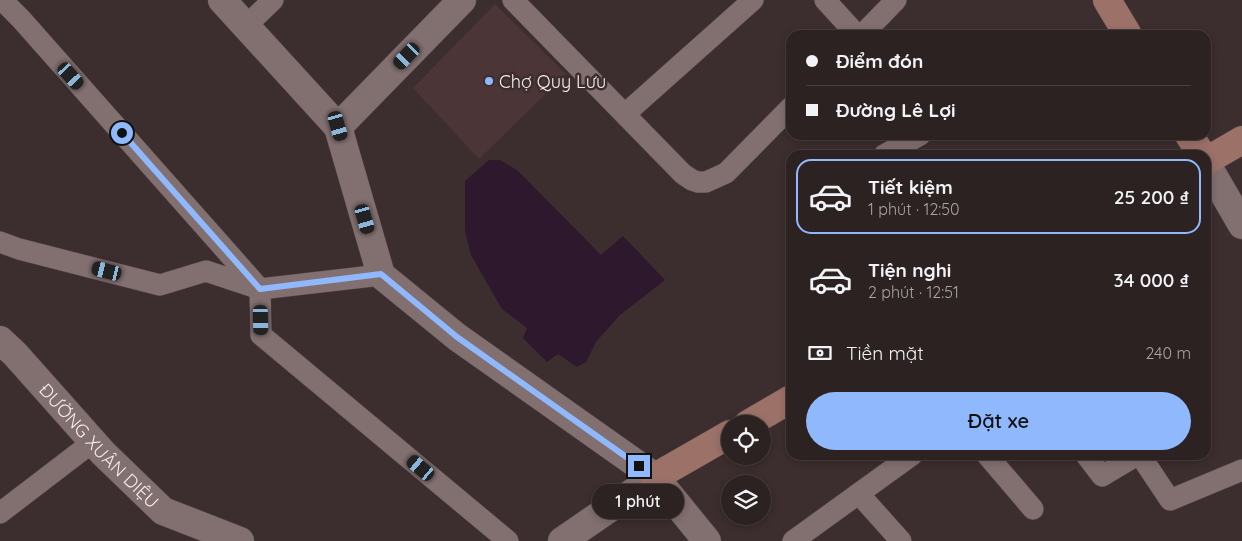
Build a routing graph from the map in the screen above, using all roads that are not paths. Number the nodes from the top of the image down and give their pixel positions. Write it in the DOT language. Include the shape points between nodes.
graph roads {
  1 [pos="2,0"];
  2 [pos="222,0"];
  3 [pos="273,0"];
  4 [pos="462,0"];
  5 [pos="513,0"];
  6 [pos="752,0"];
  7 [pos="825,0"];
  8 [pos="896,0"];
  9 [pos="1107,0"];
  10 [pos="246,26"];
  11 [pos="852,30"];
  12 [pos="867,30"];
  13 [pos="1125,30"];
  14 [pos="786,112"];
  15 [pos="625,114"];
  16 [pos="338,126"];
  17 [pos="911,140"];
  18 [pos="1242,140"];
  19 [pos="893,150"];
  20 [pos="1211,159"];
  21 [pos="1211,171"];
  22 [pos="1242,225"];
  23 [pos="0,242"];
  24 [pos="381,274"];
  25 [pos="260,289"];
  26 [pos="0,340"];
  27 [pos="786,402"];
  28 [pos="763,415"];
  29 [pos="721,439"];
  30 [pos="94,443"];
  31 [pos="905,460"];
  32 [pos="991,460"];
  33 [pos="1090,460"];
  34 [pos="1130,460"];
  35 [pos="1142,460"];
  36 [pos="1242,470"];
  37 [pos="655,477"];
  38 [pos="859,494"];
  39 [pos="1033,509"];
  40 [pos="0,513"];
  41 [pos="240,541"];
  42 [pos="508,541"];
  43 [pos="562,541"];
  44 [pos="707,541"];
  45 [pos="793,541"];
  46 [pos="901,541"];
  1 -- 25 [label="street"];
  2 -- 10 [label="street"];
  3 -- 10 [label="street"];
  4 -- 16 [label="street"];
  5 -- 15 [label="street"];
  6 -- 15 [label="street"];
  7 -- 11 [label="street"];
  8 -- 12 [label="street"];
  9 -- 13 [label="main road"];
  10 -- 16 [label="street"];
  14 -- 15 [label="street" via="726,173 706,182 692,180 683,174"];
  16 -- 24 [label="street"];
  17 -- 19 [label="street"];
  18 -- 20 [label="main road"];
  21 -- 22 [label="street"];
  23 -- 25 [label="street" via="160,285 206,271"];
  24 -- 25 [label="street"];
  24 -- 37 [label="street" via="457,337"];
  25 -- 42 [label="street" via="261,335"];
  26 -- 30 [label="street, ĐƯỜNG XUÂN DIỆU"];
  27 -- 28 [label="main road"];
  29 -- 37 [label="main road"];
  30 -- 40 [label="street"];
  30 -- 41 [label="street, ĐƯỜNG XUÂN DIỆU" via="163,511"];
  31 -- 38 [label="street"];
  32 -- 39 [label="street"];
  33 -- 34 [label="street" via="1102,476"];
  35 -- 36 [label="street" via="1170,500"];
  37 -- 43 [label="street"];
  37 -- 44 [label="street"];
  38 -- 45 [label="street"];
  38 -- 46 [label="street"];
}
